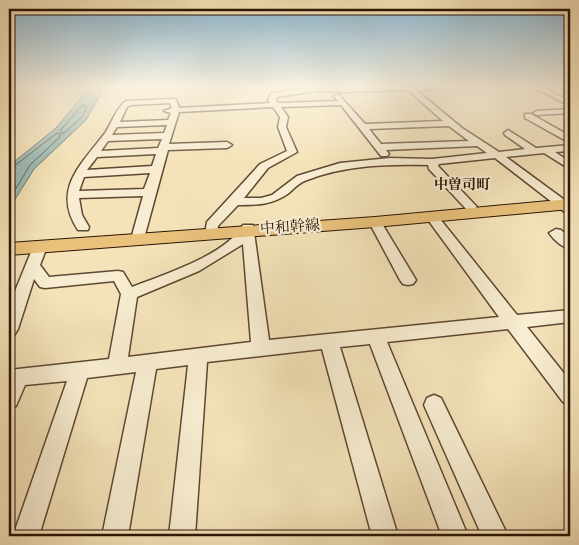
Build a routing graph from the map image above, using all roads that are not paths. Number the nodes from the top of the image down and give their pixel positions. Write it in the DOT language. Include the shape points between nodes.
graph roads {
  1 [pos="174,112"];
  2 [pos="281,112"];
  3 [pos="350,112"];
  4 [pos="439,112"];
  5 [pos="543,112"];
  6 [pos="121,113"];
  7 [pos="130,113"];
  8 [pos="537,113"];
  9 [pos="528,116"];
  10 [pos="182,119"];
  11 [pos="172,121"];
  12 [pos="451,123"];
  13 [pos="114,125"];
  14 [pos="362,126"];
  15 [pos="508,133"];
  16 [pos="167,136"];
  17 [pos="106,138"];
  18 [pos="570,140"];
  19 [pos="477,143"];
  20 [pos="227,145"];
  21 [pos="379,147"];
  22 [pos="570,148"];
  23 [pos="164,149"];
  24 [pos="545,150"];
  25 [pos="534,151"];
  26 [pos="93,154"];
  27 [pos="496,154"];
  28 [pos="390,161"];
  29 [pos="434,162"];
  30 [pos="568,165"];
  31 [pos="156,169"];
  32 [pos="80,174"];
  33 [pos="149,192"];
  34 [pos="73,195"];
  35 [pos="235,201"];
  36 [pos="566,203"];
  37 [pos="472,207"];
  38 [pos="432,217"];
  39 [pos="375,222"];
  40 [pos="83,227"];
  41 [pos="248,227"];
  42 [pos="212,230"];
  43 [pos="556,233"];
  44 [pos="140,235"];
  45 [pos="9,241"];
  46 [pos="570,245"];
  47 [pos="9,249"];
  48 [pos="31,250"];
  49 [pos="408,280"];
  50 [pos="129,294"];
  51 [pos="570,316"];
  52 [pos="514,321"];
  53 [pos="9,329"];
  54 [pos="376,337"];
  55 [pos="329,342"];
  56 [pos="261,348"];
  57 [pos="198,356"];
  58 [pos="148,362"];
  59 [pos="117,366"];
  60 [pos="80,371"];
  61 [pos="14,378"];
  62 [pos="570,396"];
  63 [pos="9,399"];
  64 [pos="434,405"];
  65 [pos="26,536"];
  66 [pos="115,536"];
  67 [pos="182,536"];
  68 [pos="385,536"];
  69 [pos="455,536"];
  70 [pos="495,536"];
  1 -- 11 [label="street"];
  2 -- 35 [label="street" via="284,117 282,127 292,152 264,166"];
  3 -- 14 [label="street"];
  4 -- 12 [label="street"];
  5 -- 8 [label="street"];
  6 -- 7 [label="street"];
  6 -- 13 [label="street"];
  9 -- 18 [label="street"];
  10 -- 11 [label="street"];
  11 -- 13 [label="street"];
  11 -- 16 [label="street"];
  12 -- 14 [label="street"];
  12 -- 19 [label="street"];
  13 -- 17 [label="street"];
  14 -- 21 [label="street"];
  15 -- 25 [label="street"];
  16 -- 17 [label="street"];
  16 -- 23 [label="street"];
  17 -- 26 [label="street"];
  19 -- 21 [label="street"];
  19 -- 27 [label="street"];
  20 -- 23 [label="street"];
  21 -- 28 [label="street"];
  22 -- 24 [label="street"];
  23 -- 26 [label="street"];
  23 -- 31 [label="street"];
  24 -- 25 [label="street"];
  24 -- 30 [label="street"];
  25 -- 27 [label="street"];
  26 -- 32 [label="street"];
  27 -- 29 [label="street"];
  27 -- 36 [label="street"];
  28 -- 29 [label="street"];
  28 -- 35 [label="street" via="330,168 301,178 276,197 262,202"];
  29 -- 37 [label="street" via="433,167"];
  31 -- 32 [label="street"];
  31 -- 33 [label="street"];
  32 -- 34 [label="street"];
  33 -- 34 [label="street"];
  33 -- 44 [label="street"];
  34 -- 40 [label="street" via="75,218"];
  35 -- 42 [label="street"];
  36 -- 37 [label="main road, 中和幹線"];
  36 -- 38 [label="main road, 中和幹線"];
  37 -- 41 [label="main road, 中和幹線"];
  38 -- 39 [label="main road, 中和幹線"];
  38 -- 52 [label="street"];
  39 -- 41 [label="main road, 中和幹線"];
  39 -- 49 [label="street"];
  41 -- 42 [label="main road, 中和幹線"];
  41 -- 50 [label="street" via="244,239 203,263"];
  41 -- 56 [label="street"];
  42 -- 44 [label="main road, 中和幹線"];
  43 -- 46 [label="street"];
  44 -- 48 [label="main road, 中和幹線"];
  45 -- 48 [label="main road, 中和幹線"];
  47 -- 48 [label="main road, 中和幹線"];
  48 -- 50 [label="street" via="45,282 118,276"];
  48 -- 53 [label="street"];
  50 -- 59 [label="street"];
  51 -- 52 [label="street"];
  52 -- 54 [label="street"];
  52 -- 62 [label="street"];
  54 -- 55 [label="street"];
  54 -- 69 [label="street"];
  55 -- 56 [label="street"];
  55 -- 68 [label="street"];
  56 -- 57 [label="street"];
  57 -- 58 [label="street"];
  57 -- 67 [label="street"];
  58 -- 59 [label="street"];
  58 -- 66 [label="street"];
  59 -- 60 [label="street"];
  60 -- 61 [label="street"];
  60 -- 65 [label="street"];
  61 -- 63 [label="street"];
  64 -- 70 [label="street"];
}
